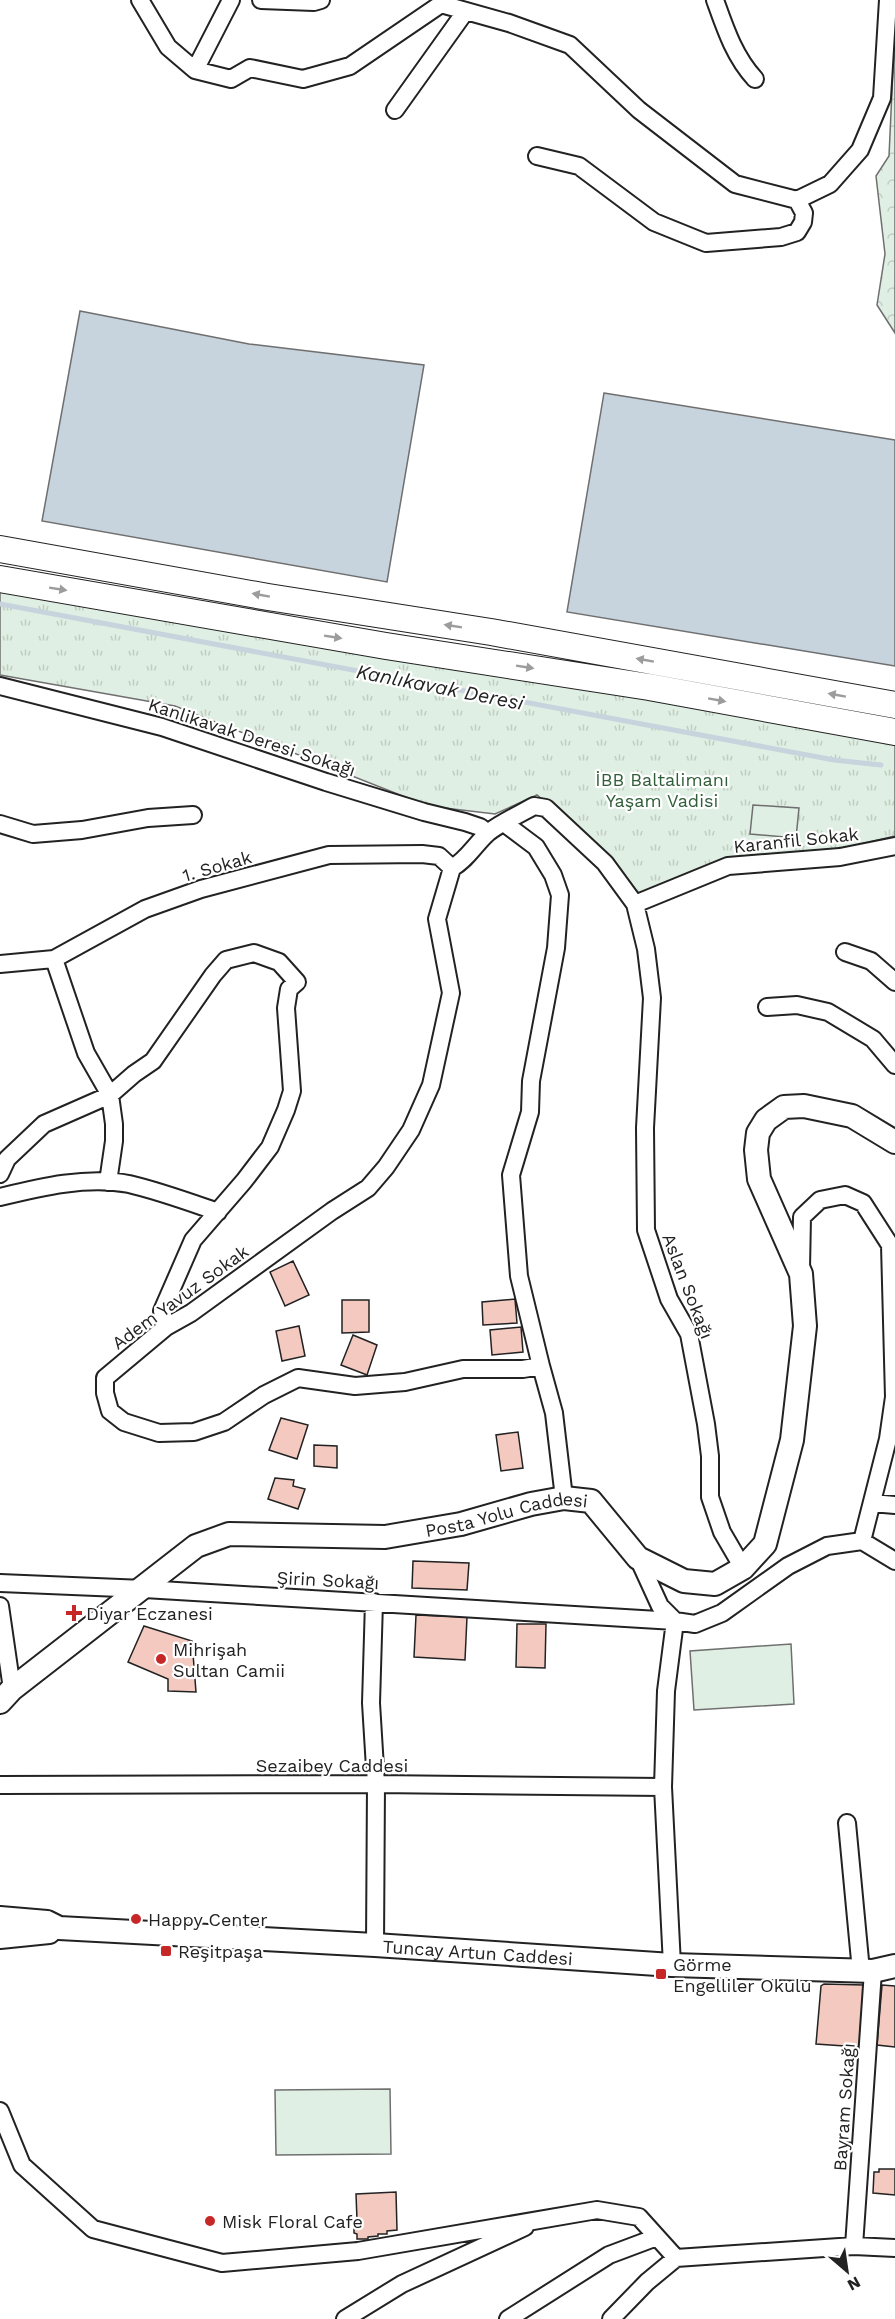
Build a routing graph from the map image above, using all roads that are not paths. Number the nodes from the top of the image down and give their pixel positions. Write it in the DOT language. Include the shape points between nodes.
graph roads {
  1 [pos="140,0"];
  2 [pos="231,0"];
  3 [pos="261,0"];
  4 [pos="321,0"];
  5 [pos="715,0"];
  6 [pos="888,0"];
  7 [pos="444,2"];
  8 [pos="465,12"];
  9 [pos="195,70"];
  10 [pos="755,79"];
  11 [pos="395,110"];
  12 [pos="537,156"];
  13 [pos="797,200"];
  14 [pos="0,549"];
  15 [pos="0,579"];
  16 [pos="0,686"];
  17 [pos="895,705"];
  18 [pos="895,732"];
  19 [pos="193,815"];
  20 [pos="504,823"];
  21 [pos="0,824"];
  22 [pos="489,833"];
  23 [pos="895,846"];
  24 [pos="452,868"];
  25 [pos="635,904"];
  26 [pos="845,952"];
  27 [pos="54,959"];
  28 [pos="0,964"];
  29 [pos="895,982"];
  30 [pos="767,1007"];
  31 [pos="895,1065"];
  32 [pos="110,1095"];
  33 [pos="895,1142"];
  34 [pos="0,1174"];
  35 [pos="108,1182"];
  36 [pos="0,1197"];
  37 [pos="218,1212"];
  38 [pos="893,1246"];
  39 [pos="801,1274"];
  40 [pos="166,1327"];
  41 [pos="541,1366"];
  42 [pos="889,1460"];
  43 [pos="564,1498"];
  44 [pos="872,1503"];
  45 [pos="895,1505"];
  46 [pos="862,1541"];
  47 [pos="638,1558"];
  48 [pos="895,1561"];
  49 [pos="743,1568"];
  50 [pos="0,1583"];
  51 [pos="144,1589"];
  52 [pos="374,1602"];
  53 [pos="0,1606"];
  54 [pos="675,1621"];
  55 [pos="6,1696"];
  56 [pos="376,1784"];
  57 [pos="0,1785"];
  58 [pos="663,1787"];
  59 [pos="847,1823"];
  60 [pos="0,1918"];
  61 [pos="59,1928"];
  62 [pos="0,1937"];
  63 [pos="375,1945"];
  64 [pos="672,1965"];
  65 [pos="895,1966"];
  66 [pos="867,1971"];
  67 [pos="0,2111"];
  68 [pos="543,2219"];
  69 [pos="657,2237"];
  70 [pos="854,2246"];
  71 [pos="895,2248"];
  72 [pos="676,2258"];
  73 [pos="345,2319"];
  74 [pos="508,2319"];
  75 [pos="611,2319"];
  1 -- 9 [label="street" via="168,47"];
  2 -- 9 [label="street"];
  3 -- 4 [label="street"];
  5 -- 10 [label="street" via="729,40"];
  6 -- 13 [label="street" via="882,98 860,150 830,184"];
  7 -- 8 [label="street"];
  7 -- 9 [label="street" via="350,66 303,79 250,68 231,79"];
  8 -- 11 [label="street"];
  8 -- 13 [label="street" via="570,45 639,110 735,184"];
  12 -- 13 [label="street" via="579,166 654,222 706,243 781,237 797,232 804,213"];
  17 -- 14 [label="main road, one-way"];
  15 -- 18 [label="main road, one-way"];
  16 -- 22 [label="street, Kanlikavak Deresi Sokağı" via="162,727 326,782 465,822"];
  19 -- 21 [label="street" via="33,834"];
  20 -- 22 [label="street"];
  20 -- 25 [label="street" via="534,806 546,808 605,863"];
  20 -- 41 [label="street" via="536,847 554,875 560,895 556,948 531,1082 530,1112 511,1175 519,1276"];
  22 -- 24 [label="street" via="463,862"];
  23 -- 25 [label="street, Karanfil Sokak" via="840,857 728,867"];
  24 -- 27 [label="street, 1. Sokak" via="439,856 422,854 329,855 201,889 144,909"];
  24 -- 40 [label="street, Adem Yavuz Sokak" via="437,919 450,993 431,1085 411,1130 368,1188"];
  25 -- 49 [label="street, Aslan Sokağı" via="652,998 645,1128 646,1230 669,1299 689,1334 706,1424 710,1497 722,1532"];
  26 -- 29 [label="street" via="871,961"];
  27 -- 28 [label="street, 1. Sokak"];
  27 -- 32 [label="street" via="86,1053"];
  30 -- 31 [label="street" via="797,1005 828,1012 873,1039"];
  32 -- 34 [label="street" via="44,1124 8,1159"];
  32 -- 35 [label="street" via="114,1141"];
  32 -- 37 [label="street" via="153,1061 226,960 254,953 279,962 297,982 289,990 286,1008 291,1091 270,1147"];
  33 -- 39 [label="street, Posta Yolu Caddesi" via="852,1116 804,1106 784,1107 766,1120 758,1132 759,1179"];
  35 -- 36 [label="street" via="73,1183"];
  35 -- 37 [label="street" via="150,1190"];
  37 -- 40 [label="street" via="193,1240 176,1276 162,1311"];
  38 -- 39 [label="street" via="863,1203 845,1195 820,1200 802,1217"];
  38 -- 42 [label="street" via="894,1397"];
  39 -- 49 [label="street, Posta Yolu Caddesi" via="805,1326 792,1440 765,1544"];
  40 -- 41 [label="street, Adem Yavuz Sokak" via="105,1378 110,1412 124,1422 159,1433 194,1432 224,1422 298,1378 355,1386 405,1382 463,1369"];
  41 -- 43 [label="street" via="554,1413"];
  42 -- 44 [label="street"];
  43 -- 47 [label="street, Posta Yolu Caddesi" via="591,1501"];
  43 -- 51 [label="street, Posta Yolu Caddesi" via="461,1524 385,1537 229,1533 196,1546"];
  44 -- 45 [label="street"];
  44 -- 46 [label="street"];
  46 -- 48 [label="street"];
  46 -- 54 [label="street, Şirin Sokağı" via="827,1546 788,1566 722,1613 695,1624"];
  47 -- 49 [label="street, Posta Yolu Caddesi" via="684,1581 715,1584"];
  47 -- 54 [label="street" via="660,1606"];
  50 -- 51 [label="street, Şirin Sokağı"];
  51 -- 52 [label="street, Şirin Sokağı"];
  51 -- 55 [label="street, Posta Yolu Caddesi"];
  52 -- 54 [label="street, Şirin Sokağı"];
  52 -- 56 [label="street" via="371,1703"];
  53 -- 55 [label="street"];
  54 -- 58 [label="street" via="666,1691"];
  56 -- 57 [label="street, Sezaibey Caddesi"];
  56 -- 58 [label="street, Sezaibey Caddesi"];
  56 -- 63 [label="street"];
  58 -- 64 [label="street"];
  59 -- 66 [label="street, Bayram Sokağı"];
  60 -- 61 [label="street" via="47,1922"];
  61 -- 62 [label="street"];
  61 -- 63 [label="street, Tuncay Artun Caddesi"];
  63 -- 64 [label="street, Tuncay Artun Caddesi"];
  64 -- 66 [label="street, Tuncay Artun Caddesi"];
  65 -- 66 [label="street, Tuncay Artun Caddesi"];
  66 -- 70 [label="street, Bayram Sokağı"];
  67 -- 68 [label="street" via="22,2165 93,2229 222,2263 358,2251"];
  68 -- 69 [label="street" via="597,2210 639,2217"];
  68 -- 73 [label="street" via="402,2284"];
  69 -- 72 [label="street"];
  69 -- 74 [label="street" via="609,2255"];
  70 -- 71 [label="street"];
  70 -- 72 [label="street"];
  72 -- 75 [label="street"];
}
